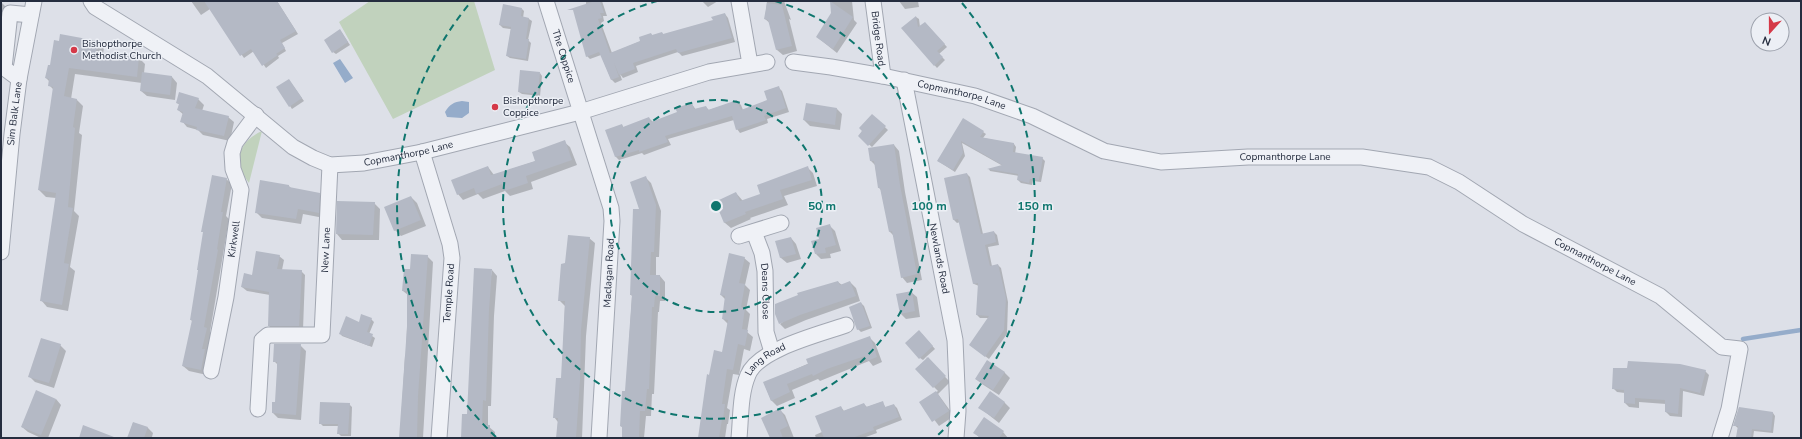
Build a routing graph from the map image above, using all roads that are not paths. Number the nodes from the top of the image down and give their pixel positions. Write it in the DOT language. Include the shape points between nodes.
graph roads {
  1 [pos="90,1"];
  2 [pos="546,1"];
  3 [pos="739,1"];
  4 [pos="873,1"];
  5 [pos="33,8"];
  6 [pos="767,62"];
  7 [pos="793,62"];
  8 [pos="750,64"];
  9 [pos="883,76"];
  10 [pos="19,79"];
  11 [pos="904,80"];
  12 [pos="580,112"];
  13 [pos="256,115"];
  14 [pos="422,152"];
  15 [pos="330,165"];
  16 [pos="781,223"];
  17 [pos="754,232"];
  18 [pos="739,236"];
  19 [pos="1,252"];
  20 [pos="846,325"];
  21 [pos="772,352"];
  22 [pos="211,371"];
  23 [pos="258,409"];
  24 [pos="439,438"];
  25 [pos="599,438"];
  26 [pos="739,438"];
  27 [pos="956,438"];
  28 [pos="1720,438"];
  1 -- 13 [label="street, Copmanthorpe Lane" via="95,7 210,71"];
  2 -- 12 [label="street, The Coppice"];
  3 -- 8 [label="street"];
  4 -- 9 [label="street, Bridge Road"];
  5 -- 10 [label="street, Sim Balk Lane"];
  5 -- 10 [label="street" via="10,13 4,68"];
  6 -- 8 [label="street, Copmanthorpe Lane"];
  7 -- 9 [label="street, Copmanthorpe Lane"];
  8 -- 12 [label="street, Copmanthorpe Lane" via="709,72"];
  9 -- 11 [label="street, Copmanthorpe Lane"];
  10 -- 19 [label="street, Sim Balk Lane"];
  11 -- 27 [label="street, Newlands Road" via="955,340 958,404"];
  11 -- 28 [label="street, Copmanthorpe Lane" via="975,96 1032,116 1104,151 1161,162 1248,157 1362,157 1429,167 1458,182 1523,224 1660,296 1722,347 1740,350 1729,409"];
  12 -- 14 [label="street, Copmanthorpe Lane"];
  12 -- 25 [label="street, Maclagan Road" via="611,208 612,221"];
  13 -- 15 [label="street, Copmanthorpe Lane" via="293,147"];
  13 -- 22 [label="street, Kirkwell" via="235,143 232,153 233,169 241,190 226,297"];
  14 -- 15 [label="street, Copmanthorpe Lane" via="364,163"];
  14 -- 24 [label="street, Temple Road" via="452,258"];
  15 -- 23 [label="street, New Lane" via="322,335 268,335 262,340"];
  16 -- 17 [label="street"];
  17 -- 18 [label="street"];
  17 -- 21 [label="street, Deans Close" via="765,271 766,332"];
  20 -- 21 [label="street, Lang Road"];
  21 -- 26 [label="street, Lang Road" via="757,361 749,373 744,388"];
}
